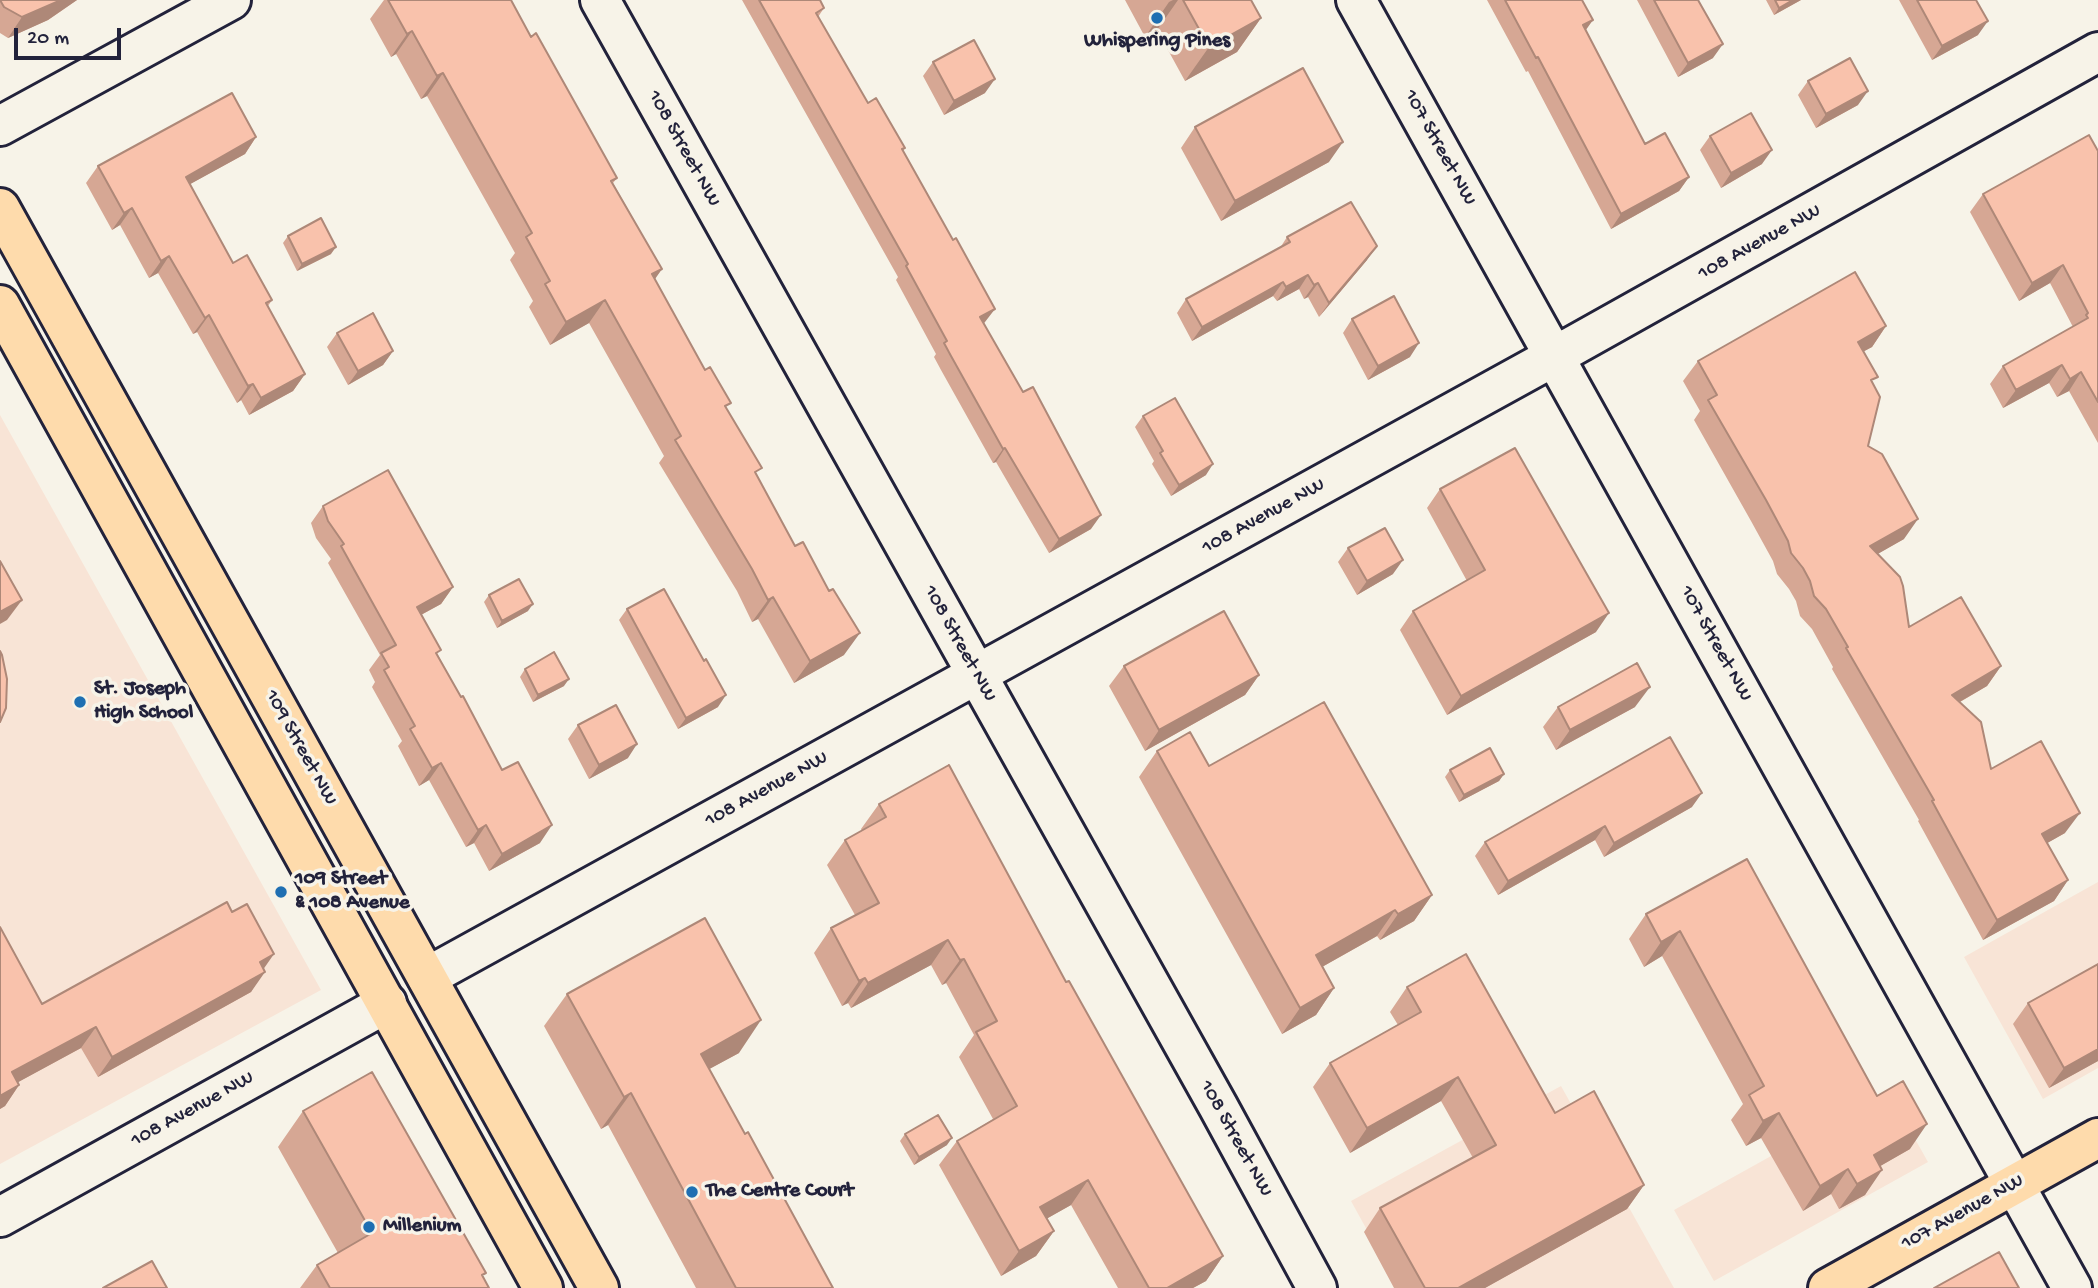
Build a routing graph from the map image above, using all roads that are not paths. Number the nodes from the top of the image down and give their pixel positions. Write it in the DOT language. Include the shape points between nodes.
graph roads {
  1 [pos="231,0"];
  2 [pos="600,0"];
  3 [pos="1356,0"];
  4 [pos="2098,52"];
  5 [pos="0,126"];
  6 [pos="0,208"];
  7 [pos="0,305"];
  8 [pos="1555,356"];
  9 [pos="977,674"];
  10 [pos="427,977"];
  11 [pos="387,1003"];
  12 [pos="2098,1138"];
  13 [pos="2016,1184"];
  14 [pos="0,1217"];
  15 [pos="543,1288"];
  16 [pos="599,1288"];
  17 [pos="1317,1288"];
  18 [pos="1828,1288"];
  19 [pos="2072,1288"];
  1 -- 5 [label="street"];
  2 -- 9 [label="street, 108 Street NW"];
  3 -- 8 [label="street, 107 Street NW"];
  4 -- 8 [label="street, 108 Avenue NW"];
  6 -- 10 [label="main road, 109 Street NW"];
  7 -- 11 [label="main road"];
  8 -- 9 [label="street, 108 Avenue NW"];
  8 -- 13 [label="street, 107 Street NW"];
  9 -- 10 [label="street, 108 Avenue NW"];
  9 -- 17 [label="street, 108 Street NW"];
  10 -- 16 [label="main road, 109 Street NW"];
  11 -- 14 [label="street, 108 Avenue NW"];
  11 -- 15 [label="main road"];
  12 -- 13 [label="main road, 107 Avenue NW"];
  13 -- 18 [label="main road, 107 Avenue NW"];
  13 -- 19 [label="street, 107 Street NW"];
}
